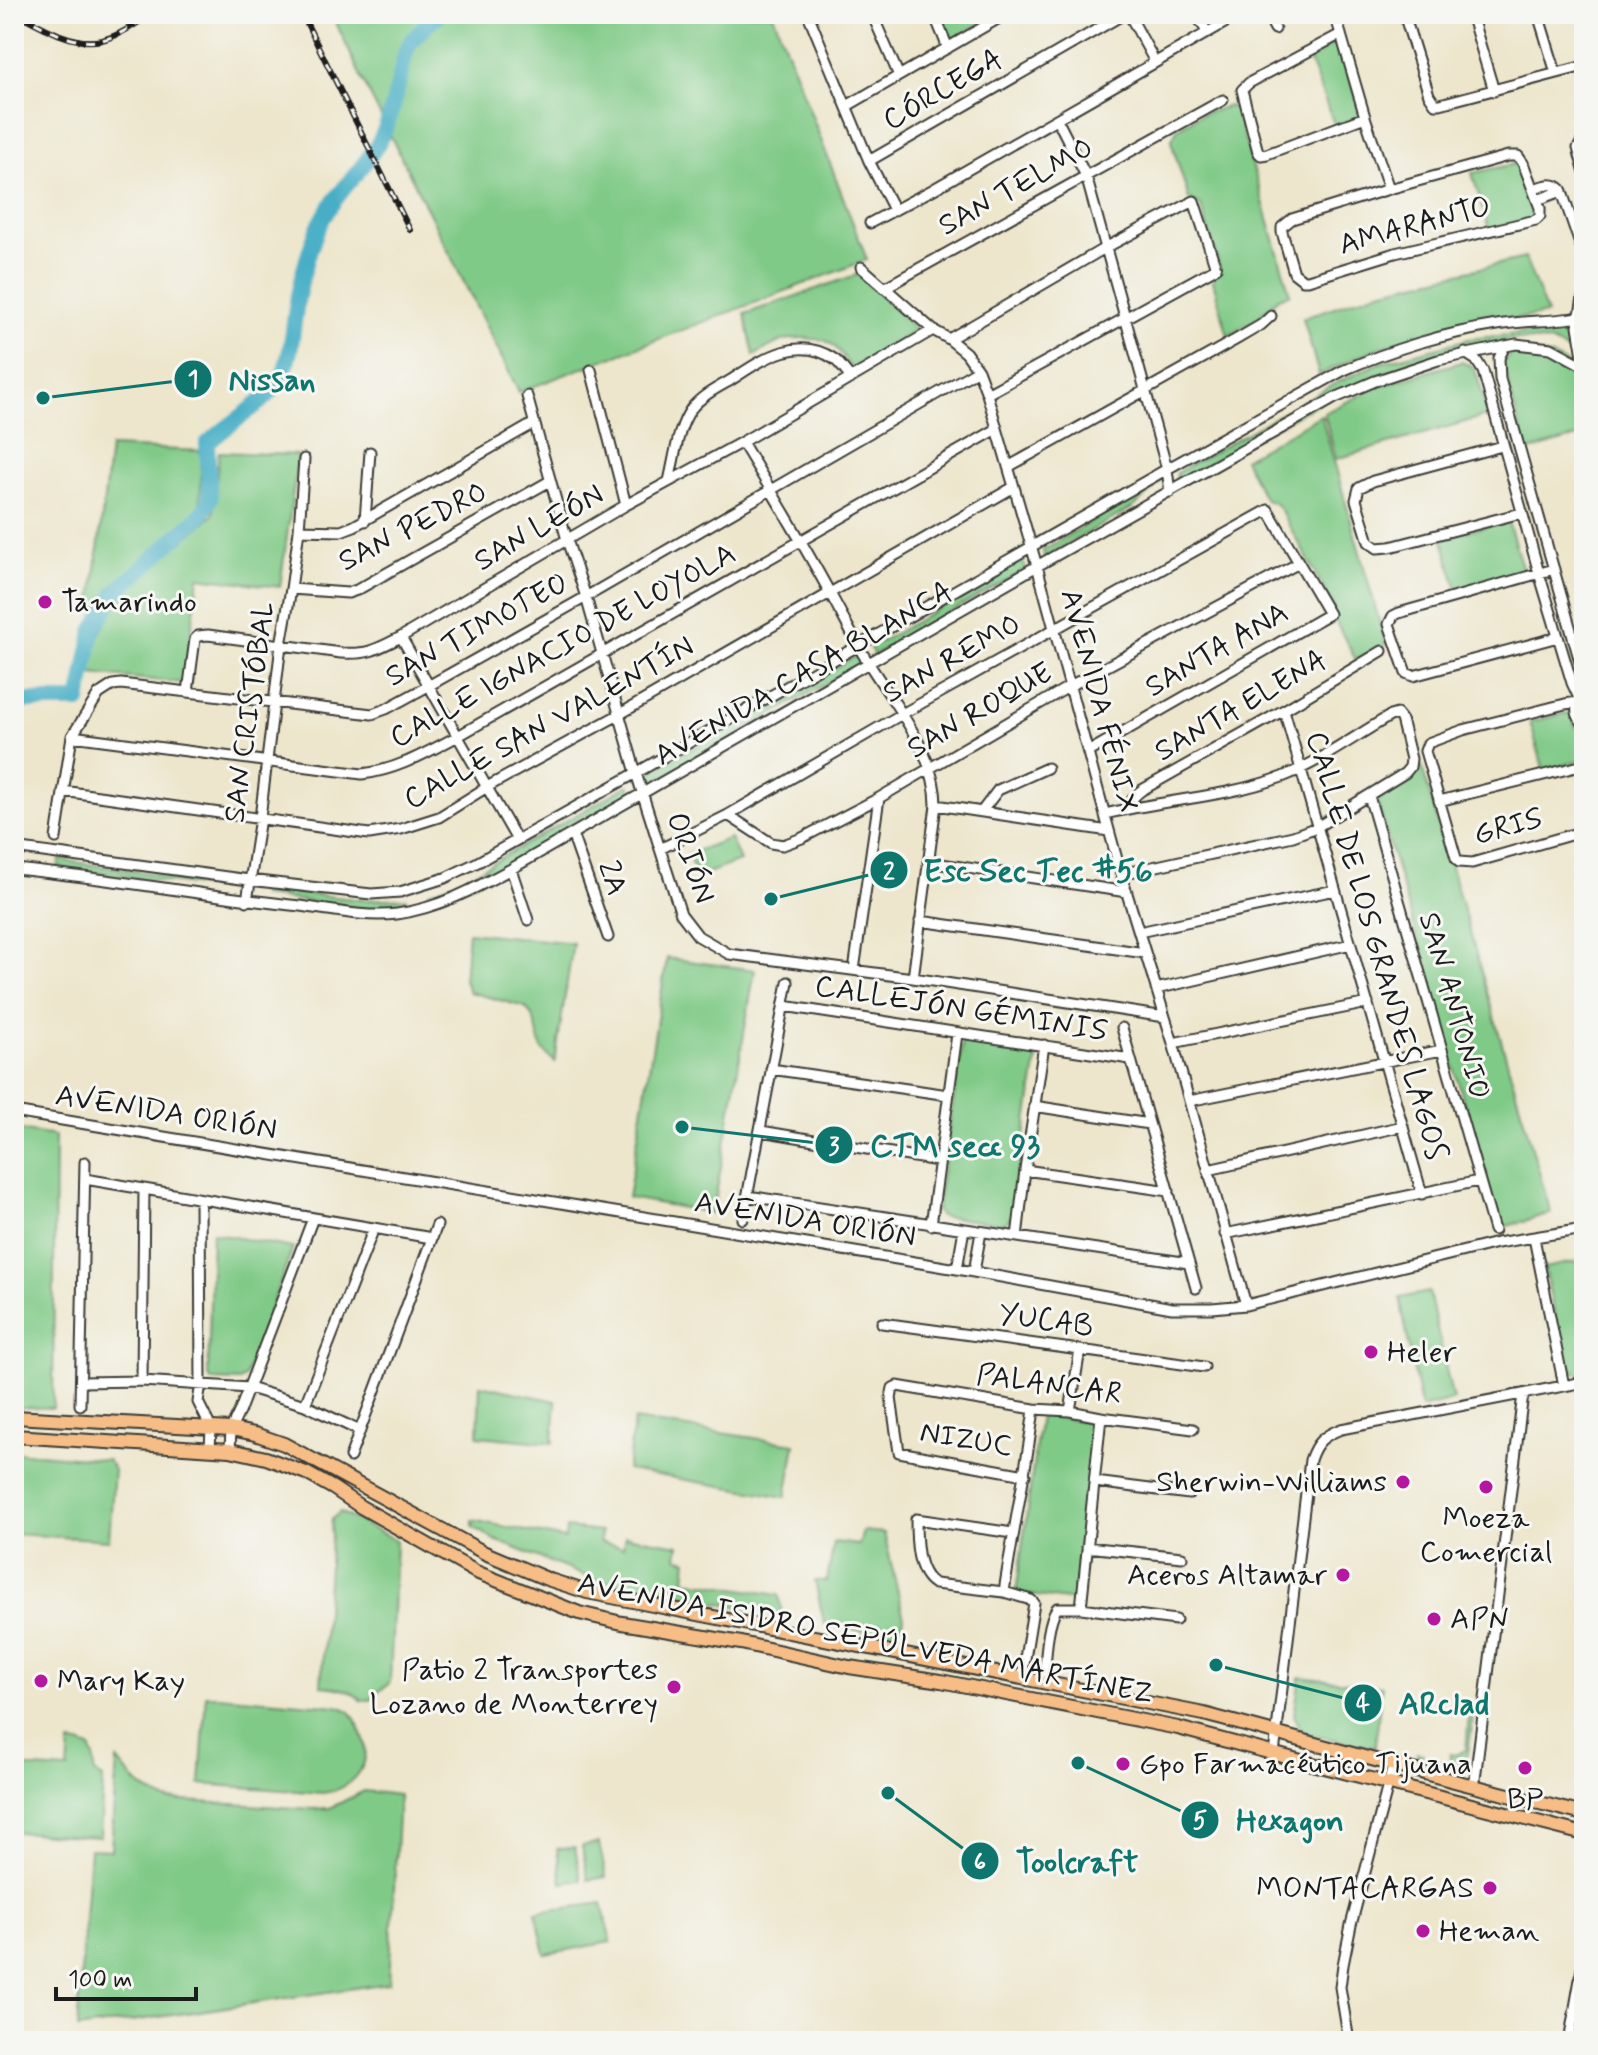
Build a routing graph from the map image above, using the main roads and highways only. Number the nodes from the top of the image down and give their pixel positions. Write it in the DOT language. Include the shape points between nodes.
graph roads {
  1 [pos="14,1417"];
  2 [pos="14,1436"];
  3 [pos="800,1634"];
  4 [pos="758,1647"];
  5 [pos="1584,1814"];
  6 [pos="1584,1834"];
  1 -- 3 [label="main road, AVENIDA ISIDRO SEPÚLVEDA MARTÍNEZ" via="255,1434 284,1444 485,1553 547,1579 587,1592"];
  2 -- 4 [label="main road, AVENIDA ISIDRO SEPÚLVEDA MARTÍNEZ" via="230,1450 266,1458 306,1473 476,1572 579,1613"];
  3 -- 4 [label="main road" via="763,1635"];
  3 -- 5 [label="main road, AVENIDA ISIDRO SEPÚLVEDA MARTÍNEZ" via="1204,1714"];
  4 -- 6 [label="main road, AVENIDA ISIDRO SEPÚLVEDA MARTÍNEZ" via="1178,1728"];
}
